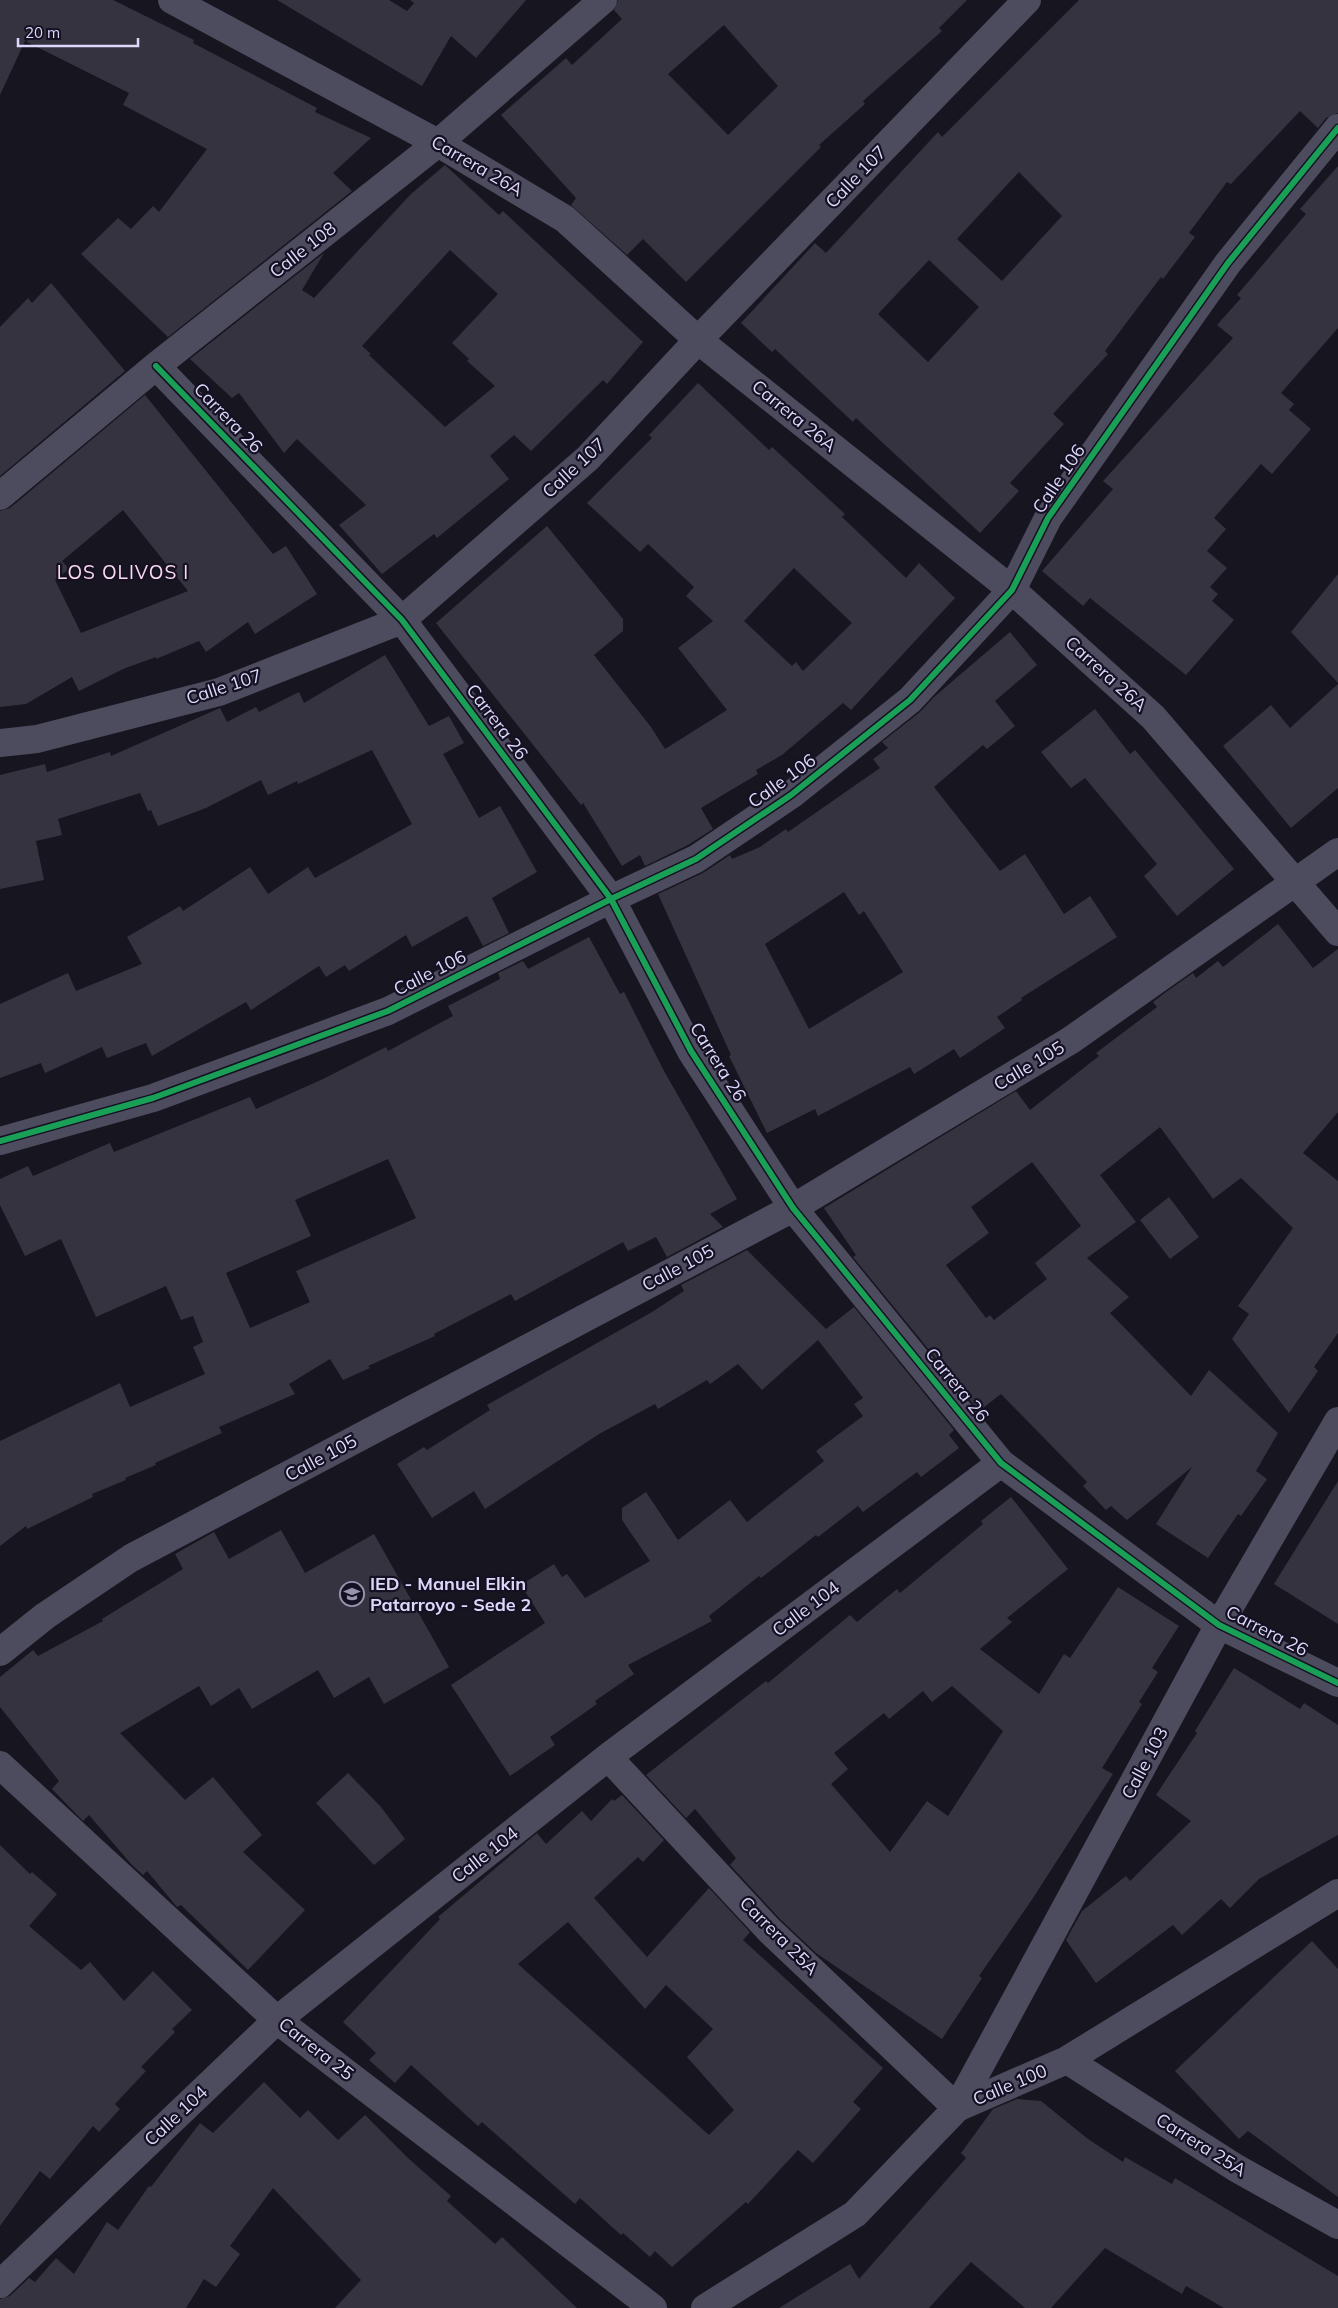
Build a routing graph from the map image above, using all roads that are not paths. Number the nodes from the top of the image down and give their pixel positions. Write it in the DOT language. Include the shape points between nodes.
graph roads {
  1 [pos="172,0"];
  2 [pos="603,0"];
  3 [pos="1028,0"];
  4 [pos="1338,128"];
  5 [pos="438,143"];
  6 [pos="698,340"];
  7 [pos="156,366"];
  8 [pos="0,496"];
  9 [pos="1012,590"];
  10 [pos="402,620"];
  11 [pos="0,743"];
  12 [pos="1338,852"];
  13 [pos="1294,882"];
  14 [pos="611,899"];
  15 [pos="1338,932"];
  16 [pos="0,1141"];
  17 [pos="793,1208"];
  18 [pos="1338,1421"];
  19 [pos="1001,1463"];
  20 [pos="1219,1625"];
  21 [pos="0,1652"];
  22 [pos="1338,1683"];
  23 [pos="608,1757"];
  24 [pos="0,1765"];
  25 [pos="1338,1893"];
  26 [pos="277,2020"];
  27 [pos="1067,2060"];
  28 [pos="957,2108"];
  29 [pos="1338,2225"];
  30 [pos="0,2284"];
  31 [pos="653,2308"];
  32 [pos="706,2308"];
  1 -- 5 [label="street, Carrera 26A"];
  2 -- 5 [label="street, Calle 108"];
  3 -- 6 [label="street, Calle 107"];
  4 -- 9 [label="street, Calle 106" via="1228,263 1048,518"];
  5 -- 6 [label="street, Carrera 26A" via="565,219"];
  5 -- 7 [label="street, Calle 108"];
  6 -- 9 [label="street, Carrera 26A"];
  6 -- 10 [label="street, Calle 107" via="588,458"];
  7 -- 8 [label="street, Calle 108"];
  7 -- 10 [label="street, Carrera 26"];
  9 -- 13 [label="street, Carrera 26A" via="1153,717"];
  9 -- 14 [label="street, Calle 106" via="910,700 790,795 696,859"];
  10 -- 11 [label="street, Calle 107" via="219,692 37,739"];
  10 -- 14 [label="street, Carrera 26"];
  12 -- 13 [label="street, Calle 105"];
  13 -- 15 [label="street, Carrera 26A"];
  13 -- 17 [label="street, Calle 105" via="1071,1040"];
  14 -- 16 [label="street, Calle 106" via="388,1011 153,1098"];
  14 -- 17 [label="street, Carrera 26" via="691,1051"];
  17 -- 19 [label="street, Carrera 26"];
  17 -- 21 [label="street, Calle 105" via="131,1558 45,1616"];
  18 -- 20 [label="street, Calle 103"];
  19 -- 20 [label="street, Carrera 26"];
  19 -- 23 [label="street, Calle 104"];
  20 -- 22 [label="street, Carrera 26"];
  20 -- 28 [label="street, Calle 103"];
  23 -- 26 [label="street, Calle 104"];
  23 -- 28 [label="street, Carrera 25A" via="770,1930"];
  24 -- 26 [label="street, Carrera 25"];
  25 -- 27 [label="street, Calle 100"];
  26 -- 30 [label="street, Calle 104"];
  26 -- 31 [label="street, Carrera 25"];
  27 -- 28 [label="street, Calle 100"];
  27 -- 29 [label="street, Carrera 25A" via="1236,2168"];
  28 -- 32 [label="street, Calle 100" via="855,2214"];
}
